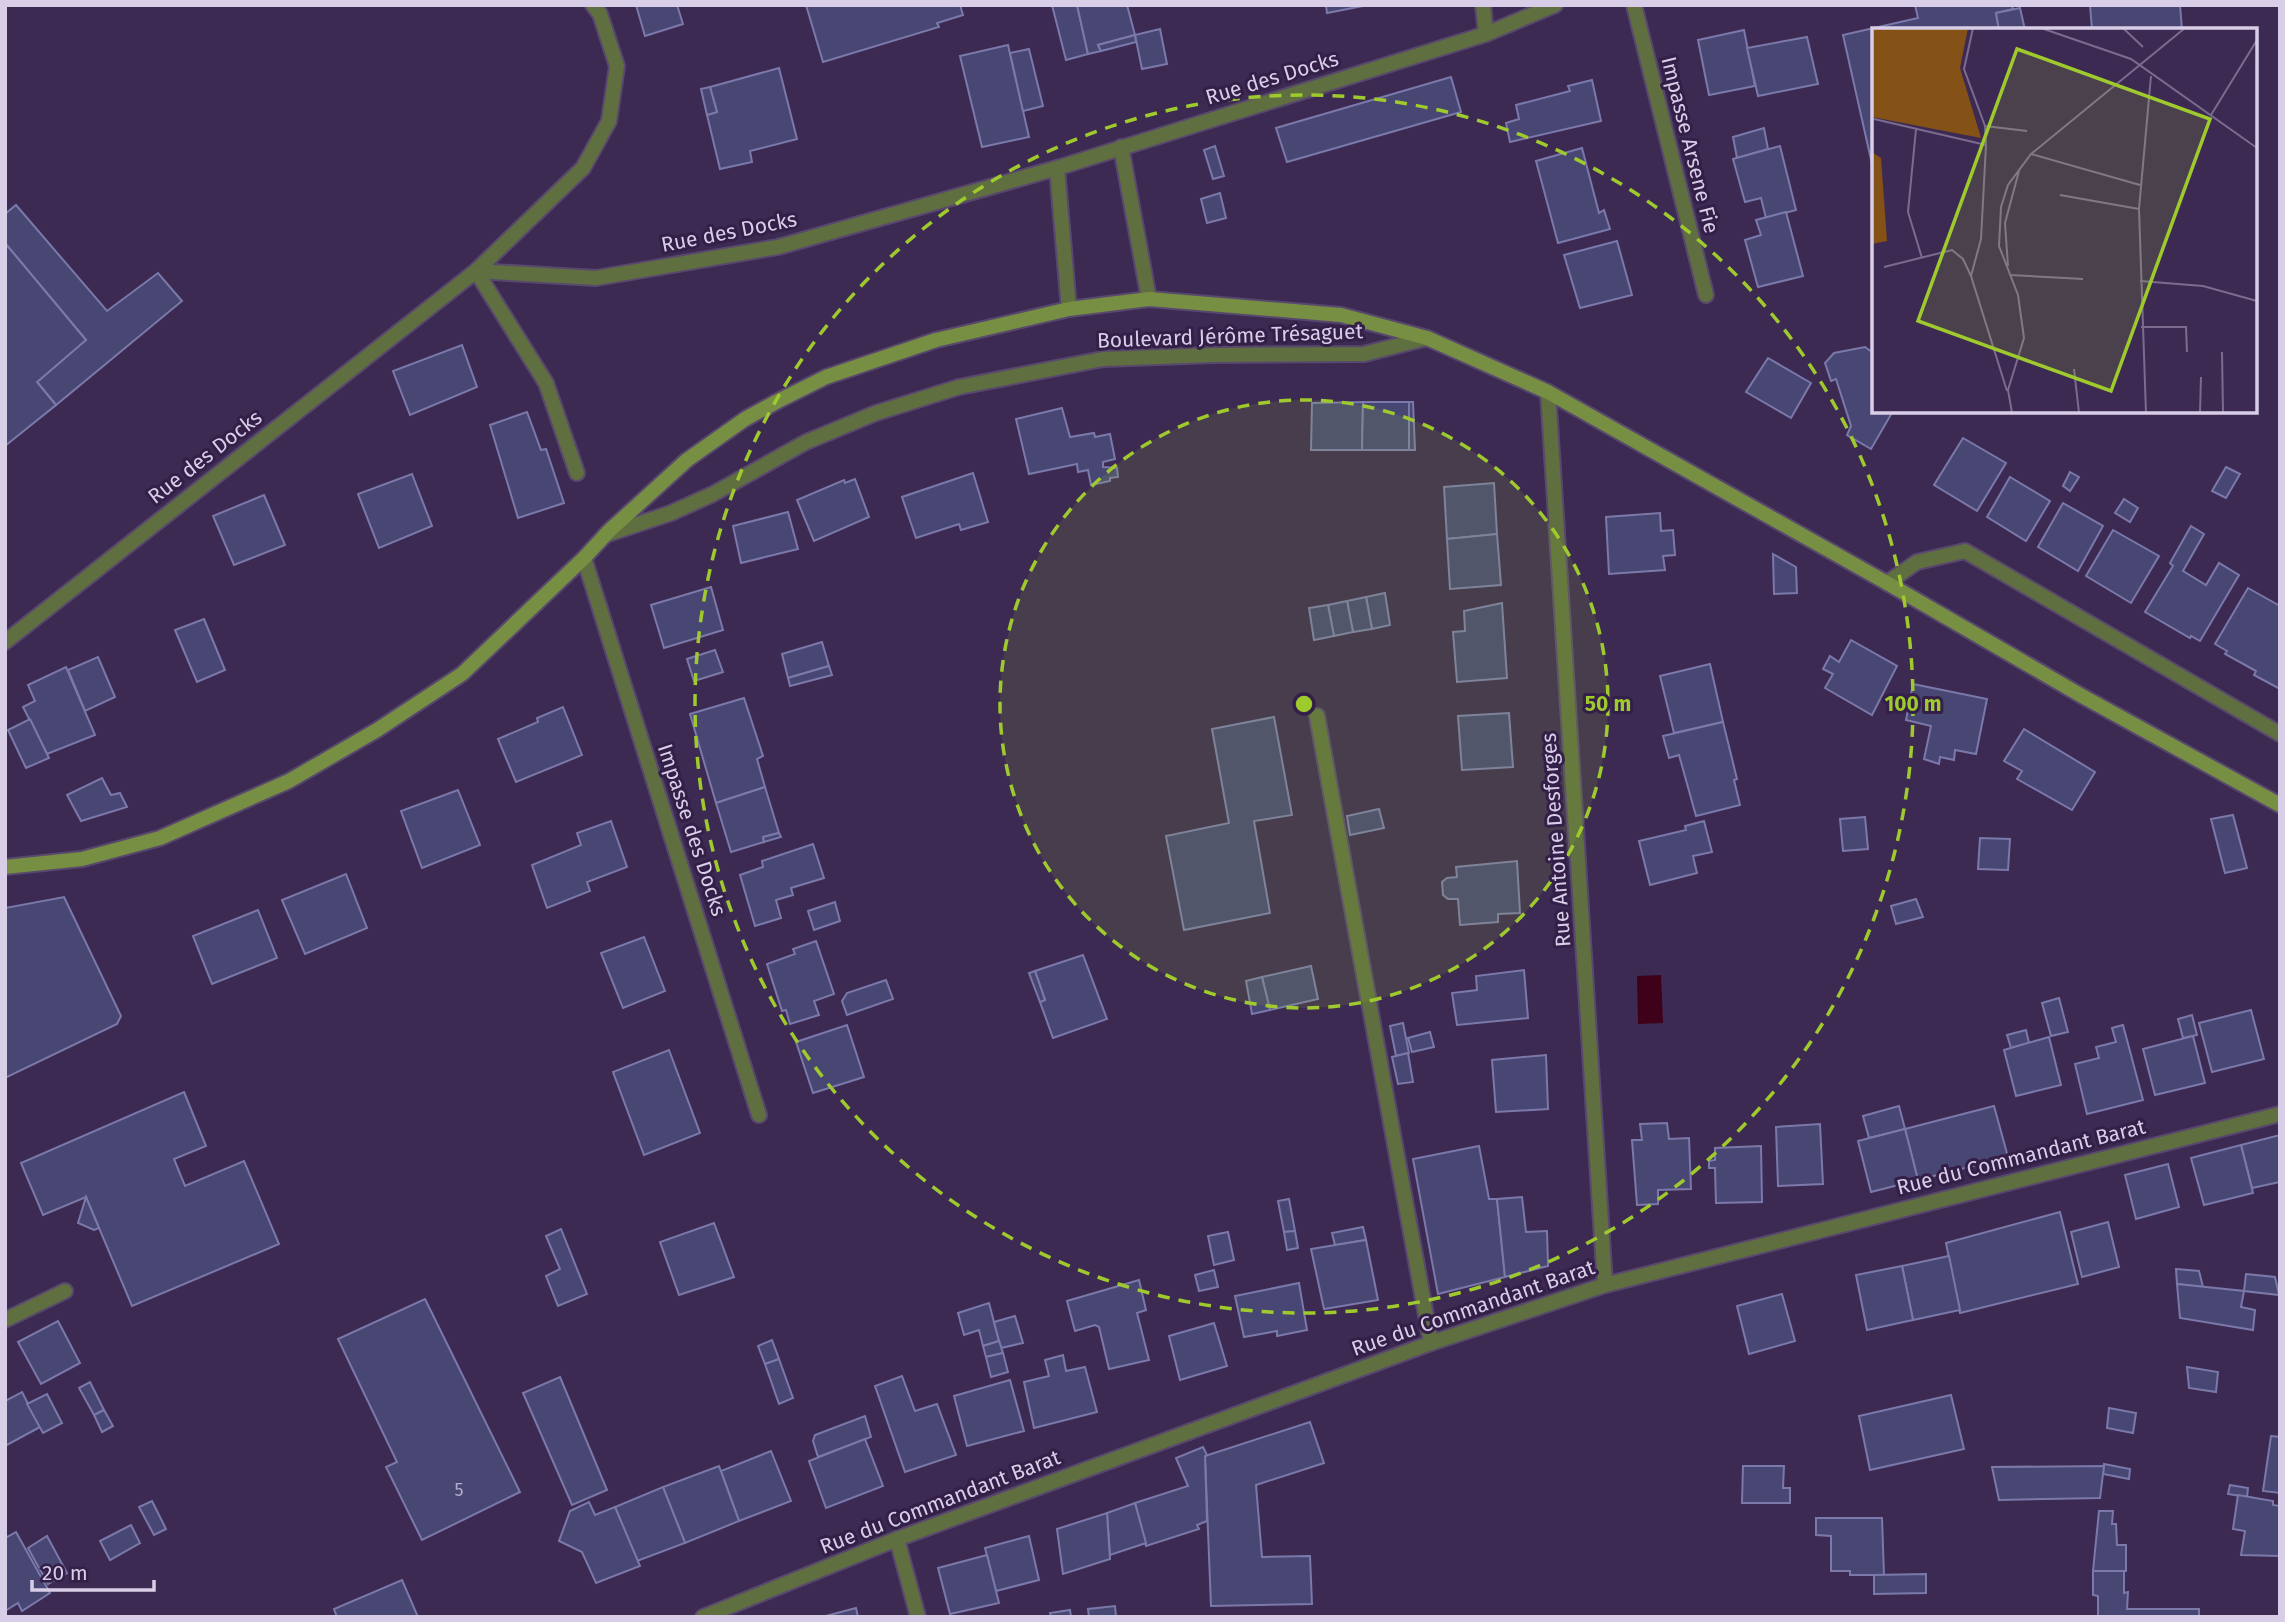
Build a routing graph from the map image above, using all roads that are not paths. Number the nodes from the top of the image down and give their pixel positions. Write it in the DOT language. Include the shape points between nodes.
graph roads {
  1 [pos="593,5"];
  2 [pos="1483,5"];
  3 [pos="1555,5"];
  4 [pos="1634,5"];
  5 [pos="1486,34"];
  6 [pos="1121,147"];
  7 [pos="1057,168"];
  8 [pos="476,271"];
  9 [pos="1706,295"];
  10 [pos="1149,299"];
  11 [pos="1069,309"];
  12 [pos="1427,338"];
  13 [pos="1548,392"];
  14 [pos="577,473"];
  15 [pos="605,535"];
  16 [pos="584,558"];
  17 [pos="1887,583"];
  18 [pos="5,642"];
  19 [pos="1318,716"];
  20 [pos="2280,734"];
  21 [pos="2280,805"];
  22 [pos="5,867"];
  23 [pos="2280,1114"];
  24 [pos="759,1115"];
  25 [pos="1605,1284"];
  26 [pos="65,1291"];
  27 [pos="5,1320"];
  28 [pos="1431,1343"];
  29 [pos="897,1539"];
  30 [pos="703,1617"];
  31 [pos="918,1617"];
  1 -- 8 [label="street" via="617,66 609,121 583,168"];
  2 -- 5 [label="street"];
  3 -- 5 [label="street, Rue des Docks"];
  4 -- 9 [label="street, Impasse Arsene Fie"];
  5 -- 6 [label="street, Rue des Docks"];
  6 -- 7 [label="street, Rue des Docks"];
  6 -- 10 [label="street"];
  7 -- 8 [label="street, Rue des Docks" via="778,247 596,278"];
  7 -- 11 [label="street"];
  8 -- 14 [label="street" via="545,383"];
  8 -- 18 [label="street, Rue des Docks"];
  10 -- 11 [label="main road"];
  10 -- 12 [label="main road" via="1341,315"];
  11 -- 15 [label="main road" via="936,340 826,377 745,419 687,460"];
  12 -- 13 [label="main road"];
  12 -- 15 [label="street, Boulevard Jérôme Trésaguet" via="1364,354 1102,359 959,387 806,442 713,494"];
  13 -- 17 [label="main road"];
  13 -- 25 [label="street, Rue Antoine Desforges"];
  15 -- 16 [label="main road"];
  16 -- 22 [label="main road" via="462,674 289,781 160,838 82,859"];
  16 -- 24 [label="street, Impasse des Docks"];
  17 -- 20 [label="street" via="1917,562 1965,551"];
  17 -- 21 [label="main road"];
  19 -- 28 [label="street"];
  23 -- 25 [label="street, Rue du Commandant Barat"];
  25 -- 28 [label="street, Rue du Commandant Barat"];
  26 -- 27 [label="street"];
  28 -- 29 [label="street, Rue du Commandant Barat"];
  29 -- 30 [label="street, Rue du Commandant Barat"];
  29 -- 31 [label="street"];
}
